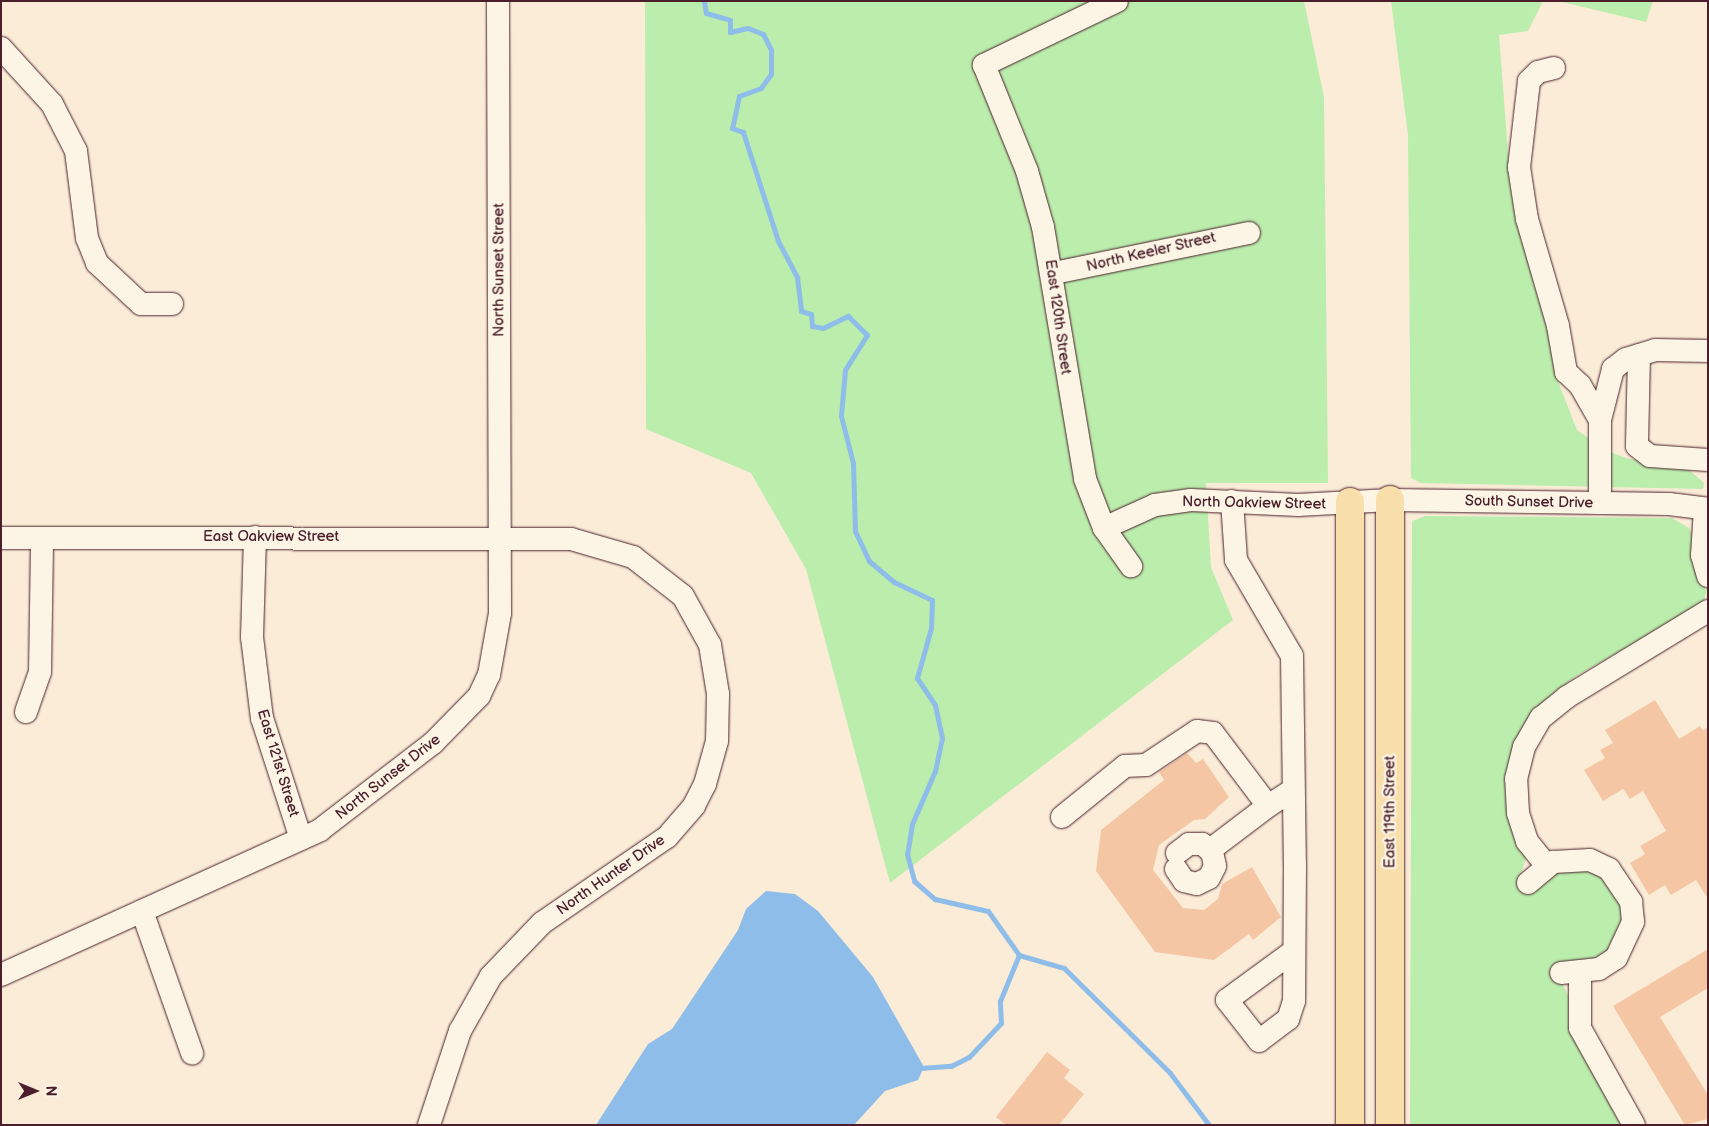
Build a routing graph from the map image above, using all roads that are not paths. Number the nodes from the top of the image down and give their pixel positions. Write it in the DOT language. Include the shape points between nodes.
graph roads {
  1 [pos="498,1"];
  2 [pos="1117,1"];
  3 [pos="3,55"];
  4 [pos="1554,68"];
  5 [pos="1249,233"];
  6 [pos="1054,273"];
  7 [pos="172,304"];
  8 [pos="1708,351"];
  9 [pos="1639,355"];
  10 [pos="1600,420"];
  11 [pos="1708,460"];
  12 [pos="1390,500"];
  13 [pos="1232,501"];
  14 [pos="1350,502"];
  15 [pos="1600,503"];
  16 [pos="1707,509"];
  17 [pos="1104,528"];
  18 [pos="255,537"];
  19 [pos="1,538"];
  20 [pos="42,538"];
  21 [pos="500,539"];
  22 [pos="1131,566"];
  23 [pos="1708,576"];
  24 [pos="1708,611"];
  25 [pos="26,712"];
  26 [pos="1293,790"];
  27 [pos="1268,806"];
  28 [pos="1062,816"];
  29 [pos="301,839"];
  30 [pos="1210,850"];
  31 [pos="1546,866"];
  32 [pos="1528,883"];
  33 [pos="142,911"];
  34 [pos="1294,951"];
  35 [pos="1,976"];
  36 [pos="192,1053"];
  37 [pos="429,1125"];
  38 [pos="1350,1125"];
  39 [pos="1390,1125"];
  40 [pos="1634,1125"];
  1 -- 21 [label="street, North Sunset Street"];
  2 -- 6 [label="street, East 120th Street" via="984,65 1027,171"];
  3 -- 7 [label="street" via="52,104 76,151 87,238 96,262 141,304"];
  4 -- 10 [label="street" via="1538,72 1530,81 1521,176 1526,219 1558,326 1566,372 1580,385"];
  5 -- 6 [label="street, North Keeler Street"];
  6 -- 17 [label="street, East 120th Street" via="1078,448"];
  8 -- 9 [label="street" via="1654,350"];
  9 -- 10 [label="street" via="1613,369 1604,390"];
  9 -- 11 [label="street" via="1637,446 1650,456"];
  10 -- 15 [label="street"];
  12 -- 14 [label="street, South Sunset Drive"];
  12 -- 15 [label="street, South Sunset Drive"];
  12 -- 39 [label="main road, East 119th Street"];
  13 -- 14 [label="street, North Oakview Street" via="1298,505"];
  13 -- 17 [label="street, North Oakview Street" via="1155,505"];
  13 -- 26 [label="street" via="1236,560 1292,656"];
  14 -- 38 [label="main road"];
  15 -- 16 [label="street, South Sunset Drive"];
  16 -- 23 [label="street" via="1702,554"];
  17 -- 22 [label="street, East 120th Street"];
  18 -- 20 [label="street, East Oakview Street"];
  18 -- 21 [label="street, East Oakview Street"];
  18 -- 29 [label="street, East 121st Street" via="252,637 262,718"];
  19 -- 20 [label="street, East Oakview Street"];
  20 -- 25 [label="street" via="40,672"];
  21 -- 29 [label="street, North Sunset Drive" via="497,642 480,696 433,743 320,830"];
  21 -- 37 [label="street, North Hunter Drive" via="571,539 603,546 633,557 674,587 710,646 718,694 716,741 705,784 680,823 642,857 542,923 491,976 460,1031"];
  24 -- 31 [label="street" via="1567,697 1541,718 1524,747 1516,779 1518,813 1527,842"];
  26 -- 27 [label="street"];
  26 -- 34 [label="street"];
  27 -- 28 [label="street" via="1213,733 1197,731 1146,765 1125,766"];
  27 -- 30 [label="street"];
  29 -- 33 [label="street, North Sunset Drive"];
  30 -- 30 [label="street" via="1215,866 1204,882 1184,881 1176,861 1195,843"];
  31 -- 32 [label="street"];
  31 -- 40 [label="street" via="1570,858 1590,860 1613,874 1631,902 1633,922 1623,946 1599,969 1570,974 1580,1028"];
  33 -- 35 [label="street, North Sunset Drive"];
  33 -- 36 [label="street"];
}
